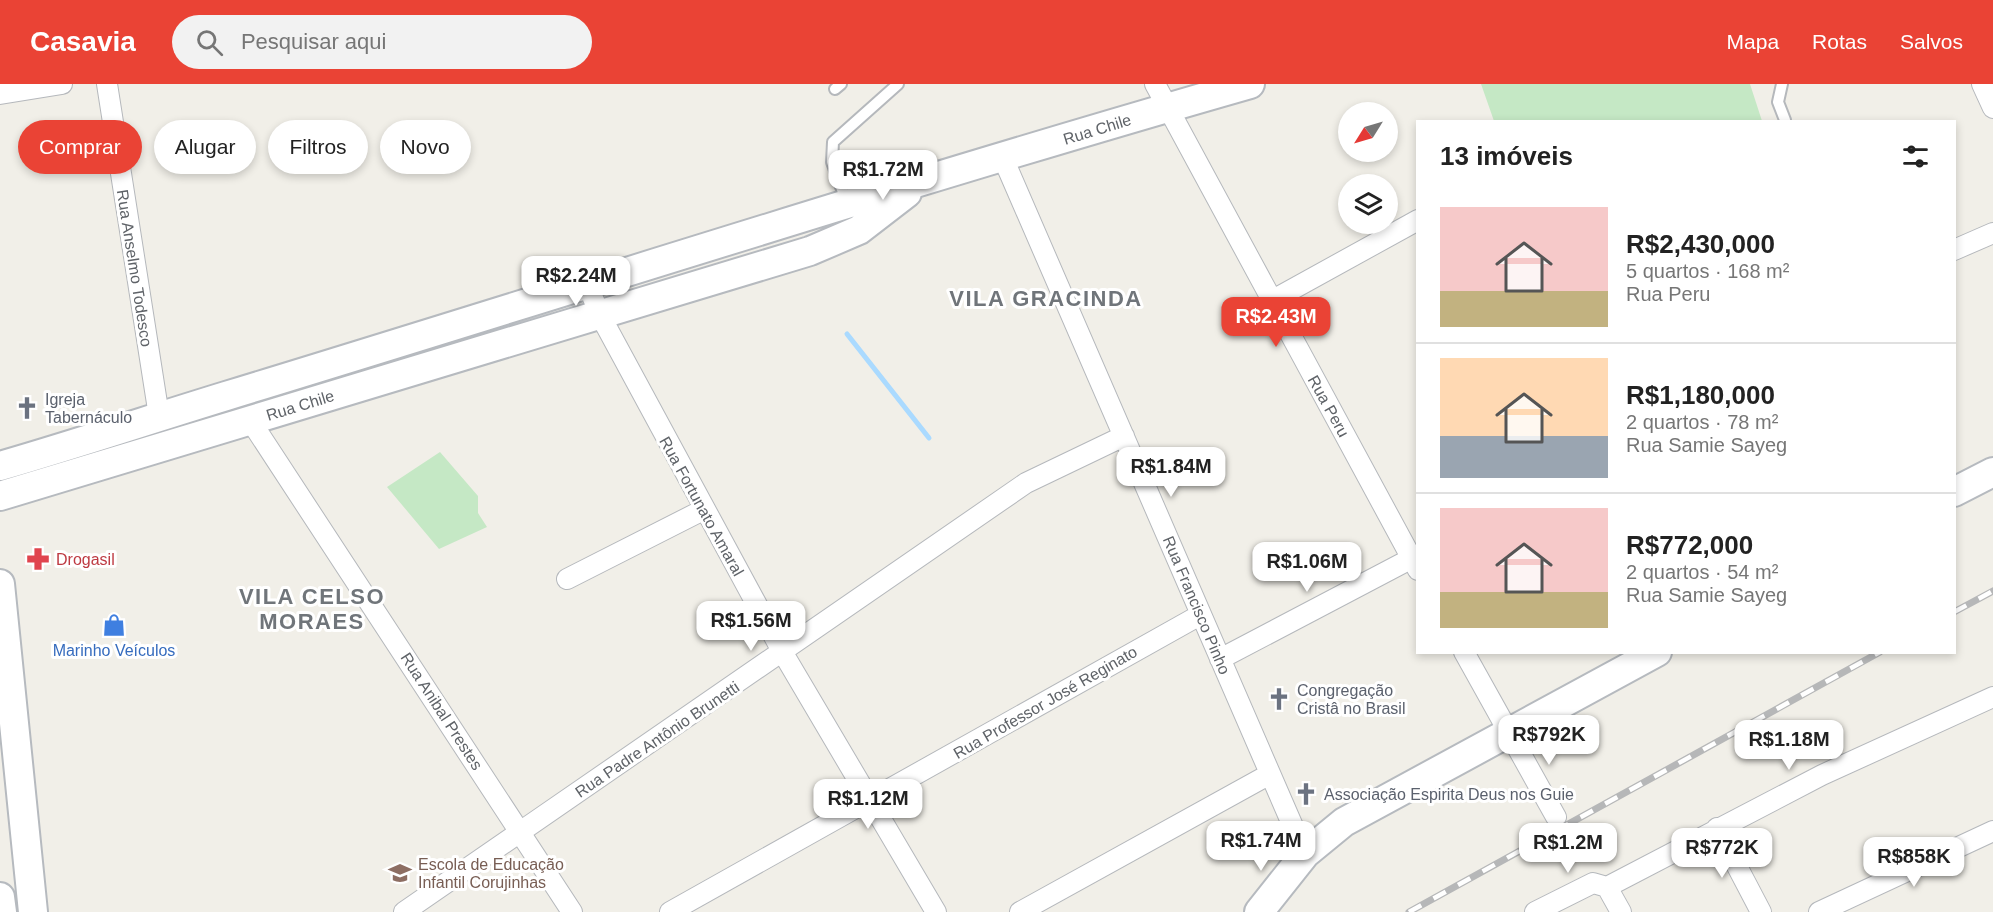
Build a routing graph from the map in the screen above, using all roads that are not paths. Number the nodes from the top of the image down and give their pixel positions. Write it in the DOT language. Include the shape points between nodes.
graph roads {
  1 [pos="62,84"];
  2 [pos="107,84"];
  3 [pos="898,84"];
  4 [pos="1250,84"];
  5 [pos="1782,84"];
  6 [pos="1982,84"];
  7 [pos="0,94"];
  8 [pos="1162,96"];
  9 [pos="1993,108"];
  10 [pos="1785,120"];
  11 [pos="1002,158"];
  12 [pos="944,177"];
  13 [pos="847,203"];
  14 [pos="1416,221"];
  15 [pos="859,230"];
  16 [pos="1993,233"];
  17 [pos="1956,249"];
  18 [pos="588,286"];
  19 [pos="1271,301"];
  20 [pos="600,315"];
  21 [pos="159,416"];
  22 [pos="250,420"];
  23 [pos="1124,436"];
  24 [pos="0,445"];
  25 [pos="53,450"];
  26 [pos="0,466"];
  27 [pos="1993,472"];
  28 [pos="1956,491"];
  29 [pos="0,496"];
  30 [pos="703,510"];
  31 [pos="1415,561"];
  32 [pos="567,579"];
  33 [pos="0,584"];
  34 [pos="1200,615"];
  35 [pos="783,653"];
  36 [pos="1465,654"];
  37 [pos="1653,654"];
  38 [pos="1220,659"];
  39 [pos="1993,697"];
  40 [pos="1510,732"];
  41 [pos="1270,774"];
  42 [pos="872,801"];
  43 [pos="1556,817"];
  44 [pos="1718,828"];
  45 [pos="521,831"];
  46 [pos="1993,831"];
  47 [pos="1305,854"];
  48 [pos="1607,887"];
  49 [pos="0,897"];
  50 [pos="2,912"];
  51 [pos="33,912"];
  52 [pos="404,912"];
  53 [pos="572,912"];
  54 [pos="670,912"];
  55 [pos="936,912"];
  56 [pos="1020,912"];
  57 [pos="1259,912"];
  58 [pos="1535,912"];
  59 [pos="1621,912"];
  60 [pos="1761,912"];
  61 [pos="1819,912"];
  1 -- 7 [label="street"];
  2 -- 21 [label="street, Rua Anselmo Todesco"];
  3 -- 13 [label="lane" via="833,142 832,162"];
  4 -- 8 [label="main road, Rua Chile"];
  5 -- 10 [label="lane" via="1778,102"];
  6 -- 9 [label="street"];
  8 -- 11 [label="main road, Rua Chile"];
  8 -- 19 [label="street, Rua Peru"];
  11 -- 12 [label="main road, Rua Chile"];
  11 -- 23 [label="street, Rua Francisco Pinho"];
  12 -- 13 [label="main road, Rua Chile"];
  12 -- 15 [label="main road, Rua Chile" via="898,197"];
  13 -- 15 [label="main road" via="858,206 865,216"];
  13 -- 18 [label="main road, Rua Chile"];
  14 -- 19 [label="street"];
  15 -- 20 [label="main road, Rua Chile" via="810,251"];
  16 -- 17 [label="street"];
  18 -- 20 [label="street"];
  18 -- 21 [label="main road, Rua Chile"];
  19 -- 31 [label="street, Rua Peru"];
  20 -- 22 [label="main road, Rua Chile"];
  20 -- 30 [label="street, Rua Fortunato Amaral"];
  21 -- 25 [label="main road, Rua Chile"];
  22 -- 29 [label="main road, Rua Chile"];
  22 -- 45 [label="street, Rua Anibal Prestes"];
  23 -- 34 [label="street, Rua Francisco Pinho"];
  23 -- 35 [label="street, Rua Padre Antônio Brunetti" via="1026,483"];
  24 -- 25 [label="main road" via="13,453"];
  25 -- 26 [label="main road, Rua Chile"];
  27 -- 28 [label="main road"];
  30 -- 32 [label="street"];
  30 -- 35 [label="street, Rua Fortunato Amaral"];
  31 -- 38 [label="street"];
  33 -- 51 [label="main road"];
  34 -- 38 [label="street, Rua Francisco Pinho"];
  34 -- 42 [label="street, Rua Professor José Reginato"];
  35 -- 42 [label="street, Rua Fortunato Amaral"];
  35 -- 45 [label="street, Rua Padre Antônio Brunetti"];
  36 -- 40 [label="street"];
  37 -- 40 [label="main road"];
  38 -- 41 [label="street, Rua Francisco Pinho"];
  39 -- 44 [label="street" via="1822,775"];
  40 -- 43 [label="street"];
  40 -- 47 [label="main road" via="1344,822"];
  41 -- 47 [label="street, Rua Francisco Pinho"];
  41 -- 56 [label="street"];
  42 -- 54 [label="street, Rua Professor José Reginato"];
  42 -- 55 [label="street, Rua Fortunato Amaral"];
  44 -- 48 [label="street"];
  44 -- 60 [label="street"];
  45 -- 52 [label="street, Rua Padre Antônio Brunetti"];
  45 -- 53 [label="street, Rua Anibal Prestes"];
  46 -- 61 [label="street"];
  47 -- 57 [label="main road"];
  48 -- 58 [label="street" via="1593,883"];
  48 -- 59 [label="street"];
  49 -- 50 [label="main road"];
}
